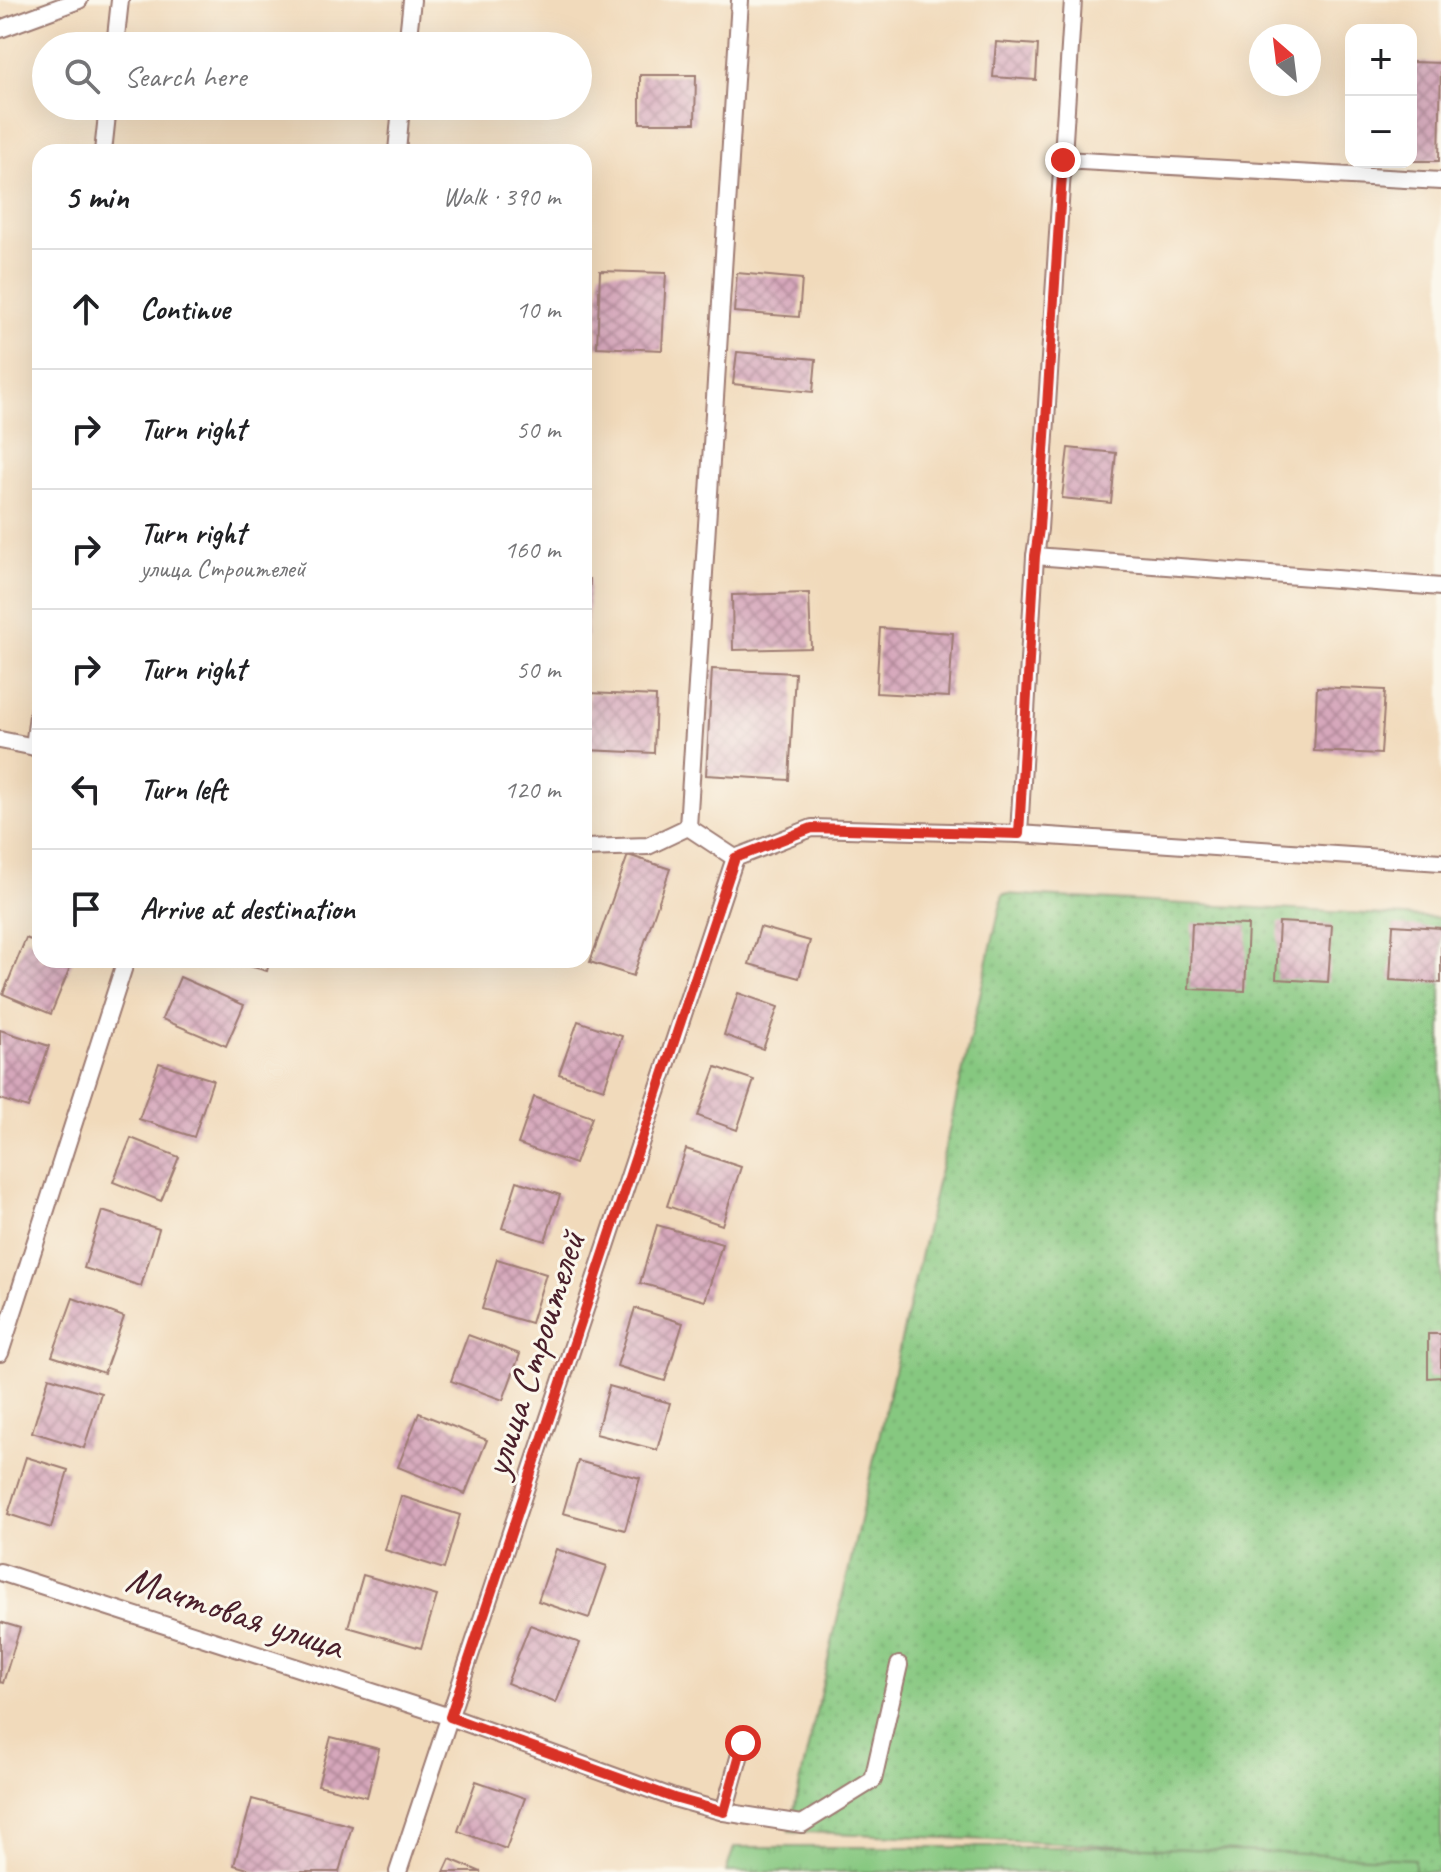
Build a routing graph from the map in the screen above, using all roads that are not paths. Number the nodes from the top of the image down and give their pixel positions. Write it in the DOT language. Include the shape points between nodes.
graph roads {
  1 [pos="79,0"];
  2 [pos="120,0"];
  3 [pos="412,0"];
  4 [pos="740,0"];
  5 [pos="1073,0"];
  6 [pos="0,29"];
  7 [pos="117,32"];
  8 [pos="409,32"];
  9 [pos="106,120"];
  10 [pos="400,120"];
  11 [pos="104,144"];
  12 [pos="398,144"];
  13 [pos="1063,160"];
  14 [pos="1441,181"];
  15 [pos="1035,556"];
  16 [pos="1441,587"];
  17 [pos="0,740"];
  18 [pos="32,747"];
  19 [pos="688,827"];
  20 [pos="1019,834"];
  21 [pos="592,848"];
  22 [pos="735,858"];
  23 [pos="1441,862"];
  24 [pos="123,968"];
  25 [pos="0,1353"];
  26 [pos="0,1572"];
  27 [pos="899,1665"];
  28 [pos="450,1717"];
  29 [pos="743,1743"];
  30 [pos="724,1812"];
  31 [pos="398,1872"];
  1 -- 6 [label="lane"];
  2 -- 7 [label="lane"];
  3 -- 8 [label="lane"];
  4 -- 19 [label="lane"];
  5 -- 13 [label="lane"];
  9 -- 11 [label="lane"];
  10 -- 12 [label="lane"];
  13 -- 14 [label="lane"];
  13 -- 15 [label="lane"];
  15 -- 16 [label="lane"];
  15 -- 20 [label="lane"];
  17 -- 18 [label="lane"];
  19 -- 21 [label="lane" via="648,846"];
  19 -- 22 [label="lane"];
  20 -- 22 [label="lane" via="812,828"];
  20 -- 23 [label="lane"];
  22 -- 28 [label="lane, улица Строителей"];
  24 -- 25 [label="lane"];
  26 -- 28 [label="lane, Мачтовая улица"];
  27 -- 30 [label="lane, Мачтовая улица" via="873,1780 802,1824"];
  28 -- 30 [label="lane, Мачтовая улица"];
  28 -- 31 [label="lane, улица Строителей"];
  29 -- 30 [label="lane"];
}
